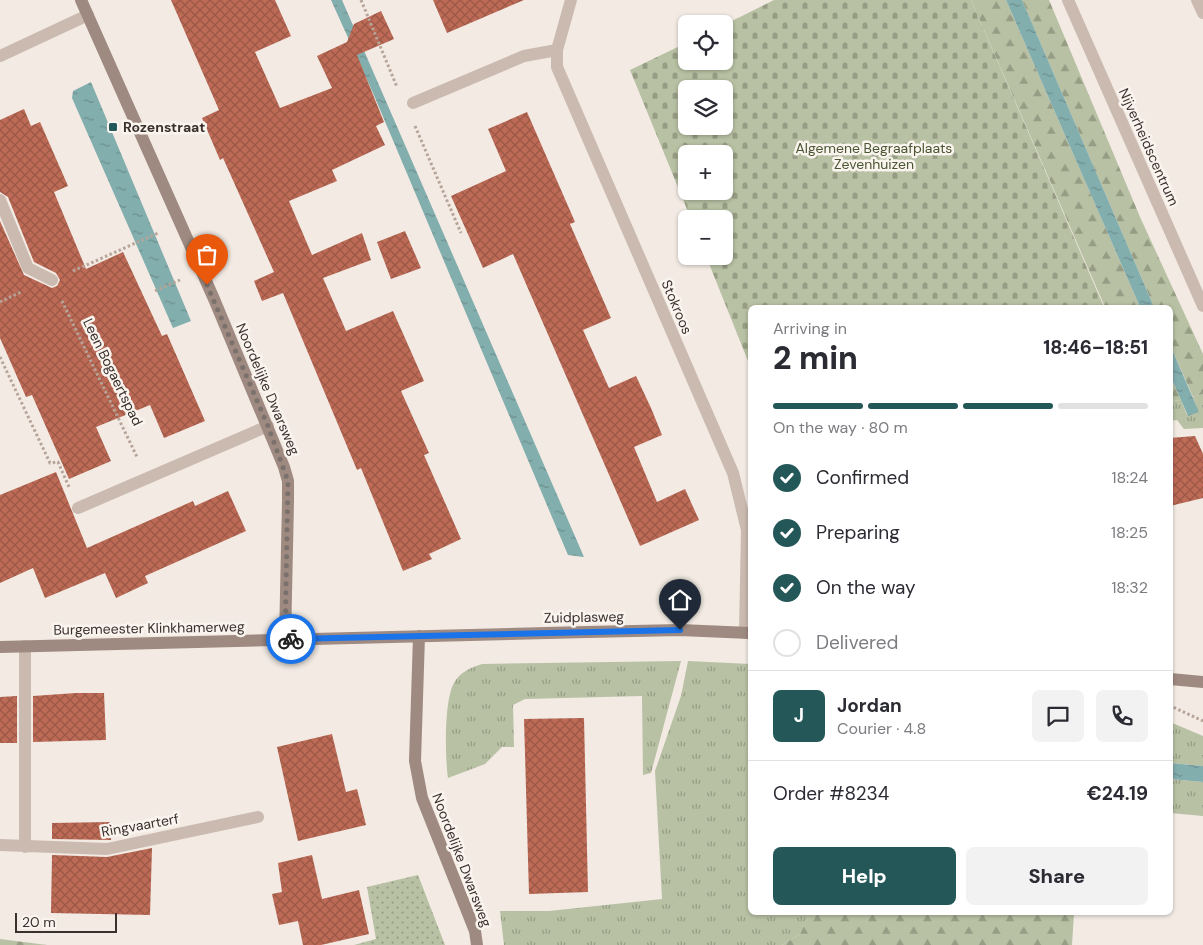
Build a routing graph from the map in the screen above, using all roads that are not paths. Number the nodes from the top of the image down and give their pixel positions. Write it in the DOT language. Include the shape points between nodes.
graph roads {
  1 [pos="82,0"];
  2 [pos="571,0"];
  3 [pos="1068,0"];
  4 [pos="1197,0"];
  5 [pos="1203,13"];
  6 [pos="88,15"];
  7 [pos="557,50"];
  8 [pos="0,56"];
  9 [pos="413,103"];
  10 [pos="0,200"];
  11 [pos="52,280"];
  12 [pos="1203,306"];
  13 [pos="268,426"];
  14 [pos="78,508"];
  15 [pos="748,633"];
  16 [pos="419,636"];
  17 [pos="285,640"];
  18 [pos="0,646"];
  19 [pos="25,646"];
  20 [pos="1173,679"];
  21 [pos="1187,681"];
  22 [pos="1203,682"];
  23 [pos="1203,690"];
  24 [pos="258,817"];
  25 [pos="0,845"];
  26 [pos="25,847"];
  27 [pos="477,945"];
  1 -- 6 [label="street, Noordelijke Dwarsweg"];
  2 -- 7 [label="street, Stokroos"];
  3 -- 12 [label="street, Nijverheidscentrum"];
  4 -- 5 [label="street"];
  6 -- 8 [label="street"];
  6 -- 13 [label="street, Noordelijke Dwarsweg"];
  7 -- 9 [label="street" via="524,56"];
  7 -- 15 [label="street, Stokroos" via="557,67 733,473 747,530"];
  10 -- 11 [label="street" via="28,268"];
  13 -- 14 [label="street"];
  13 -- 17 [label="street, Noordelijke Dwarsweg" via="288,481"];
  15 -- 16 [label="street, Zuidplasweg" via="680,630"];
  16 -- 17 [label="street, Burgemeester Klinkhamerweg"];
  16 -- 27 [label="street, Noordelijke Dwarsweg" via="415,761 420,789 475,931"];
  17 -- 19 [label="street, Burgemeester Klinkhamerweg"];
  18 -- 19 [label="street, Burgemeester Klinkhamerweg"];
  19 -- 26 [label="street"];
  20 -- 21 [label="street"];
  21 -- 22 [label="street"];
  21 -- 23 [label="street"];
  24 -- 26 [label="street, Ringvaarterf" via="107,849"];
  25 -- 26 [label="street, Ringvaarterf"];
}
